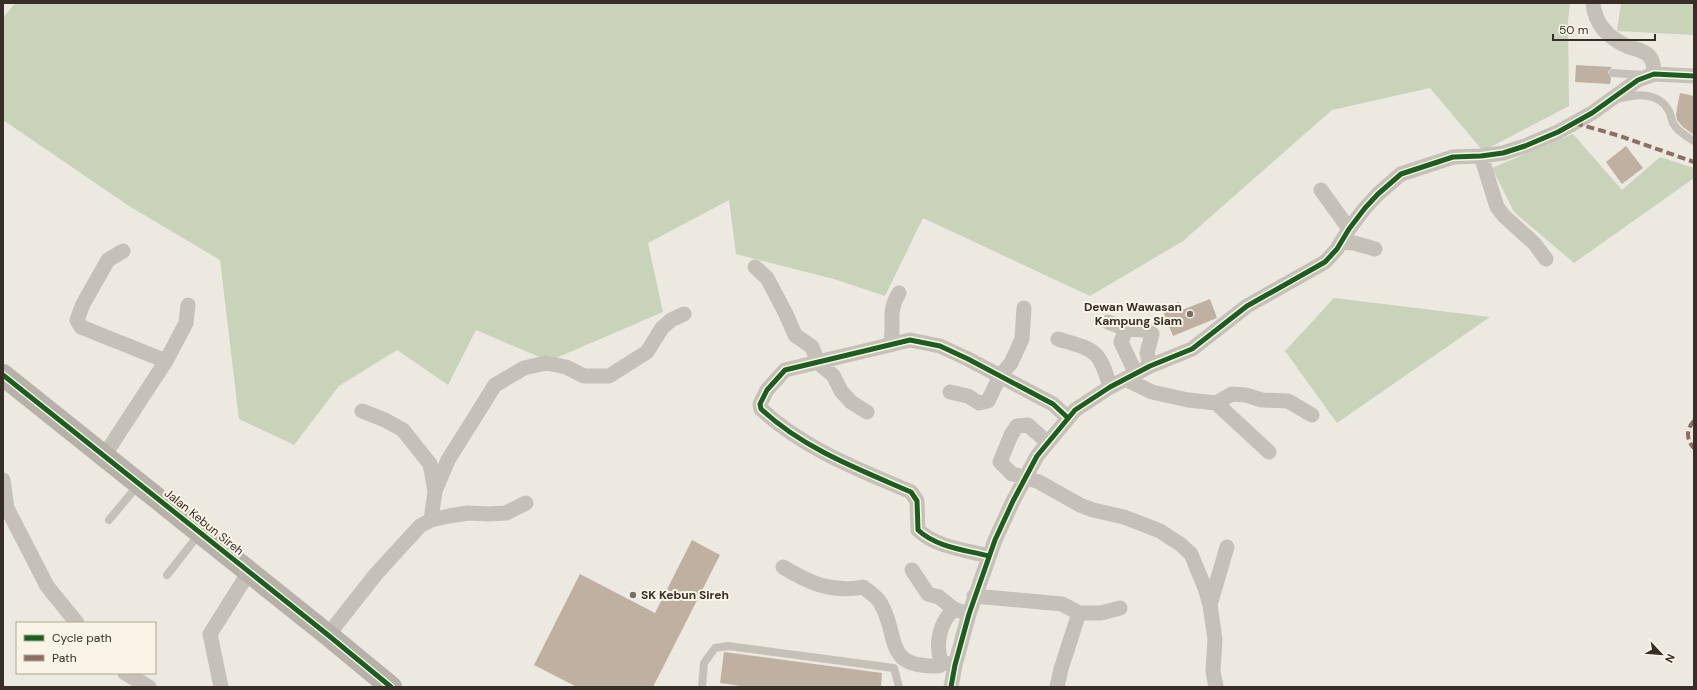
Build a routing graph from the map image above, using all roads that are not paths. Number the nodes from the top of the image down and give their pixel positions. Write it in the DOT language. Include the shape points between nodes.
graph roads {
  1 [pos="1593,3"];
  2 [pos="1612,73"];
  3 [pos="1654,74"];
  4 [pos="1694,76"];
  5 [pos="1608,102"];
  6 [pos="1694,141"];
  7 [pos="1481,156"];
  8 [pos="1321,190"];
  9 [pos="1349,229"];
  10 [pos="1341,242"];
  11 [pos="1375,249"];
  12 [pos="123,251"];
  13 [pos="1546,259"];
  14 [pos="755,268"];
  15 [pos="899,293"];
  16 [pos="188,305"];
  17 [pos="1024,308"];
  18 [pos="684,314"];
  19 [pos="1108,322"];
  20 [pos="1126,329"];
  21 [pos="1058,339"];
  22 [pos="890,345"];
  23 [pos="166,360"];
  24 [pos="818,363"];
  25 [pos="1150,366"];
  26 [pos="3,375"];
  27 [pos="1000,376"];
  28 [pos="1130,377"];
  29 [pos="1110,387"];
  30 [pos="950,392"];
  31 [pos="1216,403"];
  32 [pos="362,411"];
  33 [pos="867,412"];
  34 [pos="1312,416"];
  35 [pos="1068,418"];
  36 [pos="1047,442"];
  37 [pos="1269,452"];
  38 [pos="104,456"];
  39 [pos="1025,476"];
  40 [pos="3,480"];
  41 [pos="139,484"];
  42 [pos="435,492"];
  43 [pos="526,503"];
  44 [pos="5,509"];
  45 [pos="109,520"];
  46 [pos="431,520"];
  47 [pos="201,533"];
  48 [pos="1227,547"];
  49 [pos="989,556"];
  50 [pos="783,567"];
  51 [pos="912,570"];
  52 [pos="249,572"];
  53 [pos="167,575"];
  54 [pos="974,596"];
  55 [pos="1210,605"];
  56 [pos="1120,608"];
  57 [pos="954,609"];
  58 [pos="1079,613"];
  59 [pos="969,614"];
  60 [pos="76,622"];
  61 [pos="328,634"];
  62 [pos="948,664"];
  63 [pos="127,674"];
  64 [pos="149,687"];
  65 [pos="220,687"];
  66 [pos="391,687"];
  67 [pos="702,687"];
  68 [pos="899,687"];
  69 [pos="951,687"];
  70 [pos="1057,687"];
  71 [pos="1216,687"];
  1 -- 3 [label="street" via="1602,28 1615,40 1648,54 1652,60"];
  2 -- 3 [label="lane"];
  3 -- 4 [label="street"];
  3 -- 5 [label="street" via="1638,80"];
  5 -- 6 [label="lane" via="1644,94 1657,99 1669,110 1673,124"];
  5 -- 7 [label="street" via="1541,140 1503,153"];
  7 -- 9 [label="street" via="1453,157 1401,174 1378,194"];
  7 -- 13 [label="street" via="1497,207 1534,243"];
  8 -- 9 [label="street"];
  9 -- 10 [label="street"];
  10 -- 11 [label="street"];
  10 -- 25 [label="street" via="1325,262 1247,306 1192,349"];
  12 -- 23 [label="street" via="108,260 83,304 77,320 81,327"];
  14 -- 24 [label="street" via="767,278 795,335 812,347"];
  15 -- 22 [label="street" via="891,309 893,333"];
  16 -- 23 [label="street" via="186,323"];
  17 -- 27 [label="street" via="1022,339 1011,363"];
  18 -- 42 [label="street" via="662,328 647,352 609,376 584,376 566,367 546,363 524,368 495,385 448,460"];
  19 -- 20 [label="street"];
  20 -- 25 [label="street" via="1144,330 1152,334 1147,353"];
  20 -- 28 [label="street" via="1121,342"];
  21 -- 29 [label="street" via="1085,347 1099,357"];
  22 -- 24 [label="street"];
  22 -- 27 [label="street" via="910,340 940,346"];
  23 -- 38 [label="street"];
  24 -- 33 [label="street" via="833,375 841,391 851,402"];
  24 -- 49 [label="street" via="785,370 767,390 760,404 761,409 780,425 825,454 911,492 917,501 918,530 924,537"];
  25 -- 28 [label="street"];
  26 -- 38 [label="street, Jalan Kebun Sireh"];
  27 -- 30 [label="street" via="988,401 980,403 968,396"];
  27 -- 35 [label="street" via="1053,404"];
  28 -- 29 [label="street"];
  28 -- 31 [label="street" via="1164,396"];
  29 -- 35 [label="street" via="1075,410"];
  31 -- 34 [label="street" via="1232,394 1246,395 1262,400 1288,401"];
  31 -- 37 [label="street"];
  32 -- 42 [label="street" via="403,430 430,464"];
  35 -- 36 [label="street"];
  36 -- 39 [label="street"];
  36 -- 39 [label="street" via="1028,425 1017,426 1011,435 1000,462 1012,474"];
  38 -- 41 [label="street, Jalan Kebun Sireh"];
  39 -- 49 [label="street"];
  39 -- 55 [label="street" via="1087,507 1124,517 1160,531 1180,544 1191,554 1197,566"];
  40 -- 44 [label="street"];
  41 -- 45 [label="lane"];
  41 -- 47 [label="street, Jalan Kebun Sireh"];
  42 -- 46 [label="street"];
  43 -- 46 [label="street" via="506,513 468,513"];
  44 -- 60 [label="street" via="48,586"];
  46 -- 61 [label="street" via="420,526 376,574"];
  47 -- 52 [label="street, Jalan Kebun Sireh"];
  47 -- 53 [label="lane"];
  48 -- 55 [label="street"];
  49 -- 54 [label="street"];
  50 -- 62 [label="street" via="805,580 828,587 848,590 863,587 881,602 895,650 901,657 918,665"];
  51 -- 57 [label="street" via="928,594 939,597"];
  52 -- 61 [label="street, Jalan Kebun Sireh"];
  52 -- 65 [label="street" via="210,634"];
  54 -- 58 [label="street" via="1062,604"];
  54 -- 59 [label="street"];
  55 -- 71 [label="street" via="1215,639 1213,671"];
  56 -- 58 [label="street" via="1101,613"];
  57 -- 59 [label="street"];
  57 -- 62 [label="street" via="946,617 937,650"];
  58 -- 70 [label="street"];
  59 -- 62 [label="street"];
  61 -- 66 [label="street, Jalan Kebun Sireh"];
  62 -- 69 [label="street"];
  63 -- 64 [label="street"];
  67 -- 68 [label="lane" via="704,663 716,648 728,646 894,668"];
}
